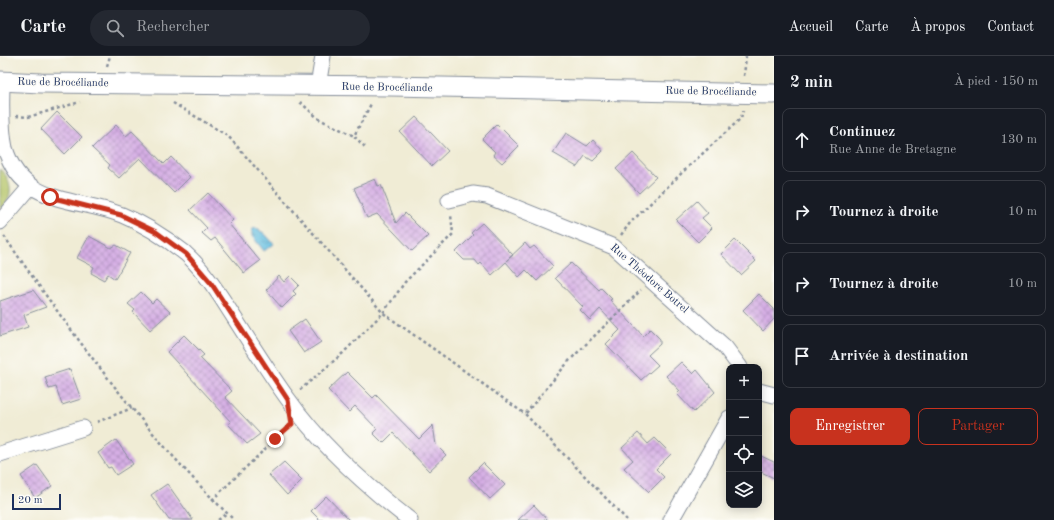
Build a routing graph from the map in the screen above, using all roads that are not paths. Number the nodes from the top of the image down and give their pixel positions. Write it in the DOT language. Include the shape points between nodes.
graph roads {
  1 [pos="323,56"];
  2 [pos="1,81"];
  3 [pos="318,86"];
  4 [pos="774,94"];
  5 [pos="2,148"];
  6 [pos="31,186"];
  7 [pos="449,200"];
  8 [pos="0,222"];
  9 [pos="738,364"];
  10 [pos="762,392"];
  11 [pos="774,395"];
  12 [pos="726,423"];
  13 [pos="83,428"];
  14 [pos="0,454"];
  15 [pos="410,520"];
  16 [pos="671,520"];
  1 -- 3 [label="street"];
  2 -- 3 [label="street, Rue de Brocéliande"];
  2 -- 5 [label="street"];
  3 -- 4 [label="street, Rue de Brocéliande"];
  5 -- 6 [label="street" via="12,165"];
  6 -- 8 [label="street"];
  6 -- 15 [label="street" via="50,197 121,215 156,232 186,254 211,283 288,400 340,460"];
  7 -- 9 [label="street, Rue Théodore Botrel" via="473,194 487,196 614,247 725,347"];
  10 -- 11 [label="street"];
  12 -- 16 [label="street"];
  13 -- 14 [label="street"];
}
